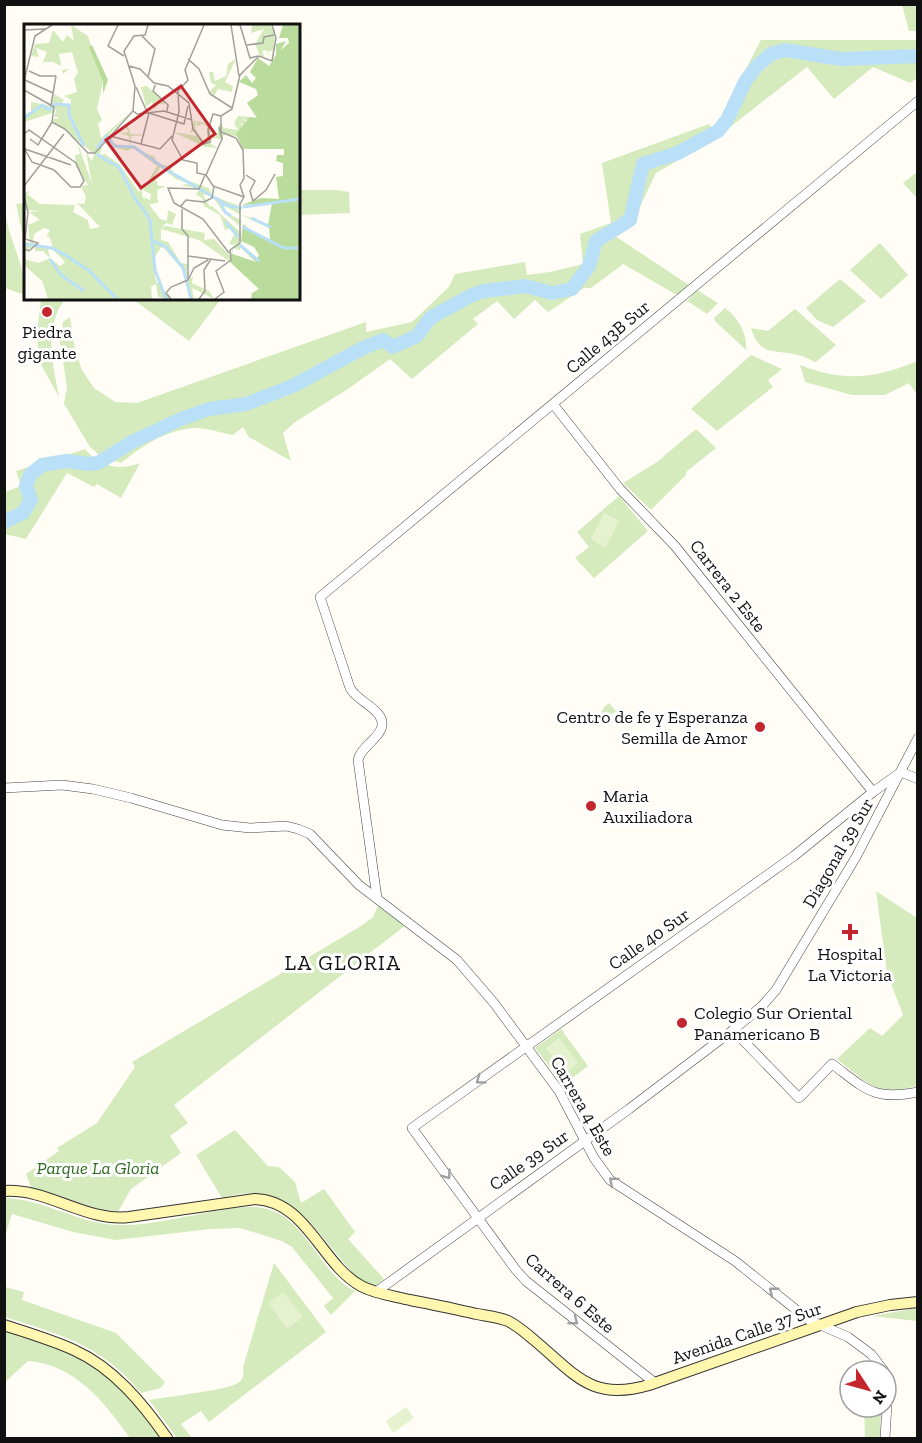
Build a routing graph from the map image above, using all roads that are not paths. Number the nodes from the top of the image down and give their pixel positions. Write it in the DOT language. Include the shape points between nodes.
graph roads {
  1 [pos="918,101"];
  2 [pos="553,404"];
  3 [pos="918,738"];
  4 [pos="901,772"];
  5 [pos="918,779"];
  6 [pos="4,788"];
  7 [pos="873,792"];
  8 [pos="377,898"];
  9 [pos="781,982"];
  10 [pos="733,1030"];
  11 [pos="528,1046"];
  12 [pos="918,1092"];
  13 [pos="412,1128"];
  14 [pos="585,1141"];
  15 [pos="4,1191"];
  16 [pos="477,1217"];
  17 [pos="375,1292"];
  18 [pos="918,1302"];
  19 [pos="4,1325"];
  20 [pos="820,1326"];
  21 [pos="875,1359"];
  22 [pos="655,1383"];
  23 [pos="886,1419"];
  24 [pos="167,1438"];
  25 [pos="885,1438"];
  1 -- 2 [label="street, Calle 43B Sur"];
  2 -- 7 [label="street, Carrera 2 Este" via="620,489 675,546"];
  2 -- 8 [label="street, Calle 43B Sur" via="320,597 350,688 381,720 379,733 358,760"];
  3 -- 4 [label="street, Diagonal 39 Sur"];
  4 -- 5 [label="street"];
  4 -- 7 [label="street, Calle 40 Sur"];
  4 -- 9 [label="street, Diagonal 39 Sur" via="856,857"];
  6 -- 8 [label="street, Carrera 4 Este" via="62,785 145,801 222,825 286,826 304,831"];
  7 -- 11 [label="street, Calle 40 Sur" via="794,856"];
  8 -- 11 [label="street, Carrera 4 Este" via="457,960"];
  9 -- 10 [label="street, Calle 39 Sur"];
  10 -- 12 [label="street" via="799,1098 832,1064 870,1092 886,1096"];
  10 -- 14 [label="street, Calle 39 Sur"];
  11 -- 13 [label="street, Calle 40 Sur, one-way"];
  11 -- 14 [label="street, Carrera 4 Este" via="559,1091"];
  13 -- 16 [label="street, Carrera 6 Este, one-way"];
  14 -- 16 [label="street, Calle 39 Sur"];
  20 -- 14 [label="street, Carrera 4 Este, one-way" via="735,1261 610,1180"];
  15 -- 17 [label="main road" via="27,1193 111,1218 269,1200 303,1223 345,1275"];
  16 -- 17 [label="street, Calle 39 Sur"];
  16 -- 22 [label="street, Carrera 6 Este, one-way" via="526,1281"];
  17 -- 22 [label="main road, Avenida Calle 37 Sur" via="506,1320 589,1385 601,1389 620,1391"];
  18 -- 20 [label="main road, Avenida Calle 37 Sur" via="872,1308"];
  19 -- 24 [label="main road" via="74,1349 104,1368 137,1399"];
  20 -- 21 [label="street, Carrera 4 Este" via="848,1337"];
  20 -- 22 [label="main road, Avenida Calle 37 Sur"];
  23 -- 25 [label="street"];
}
